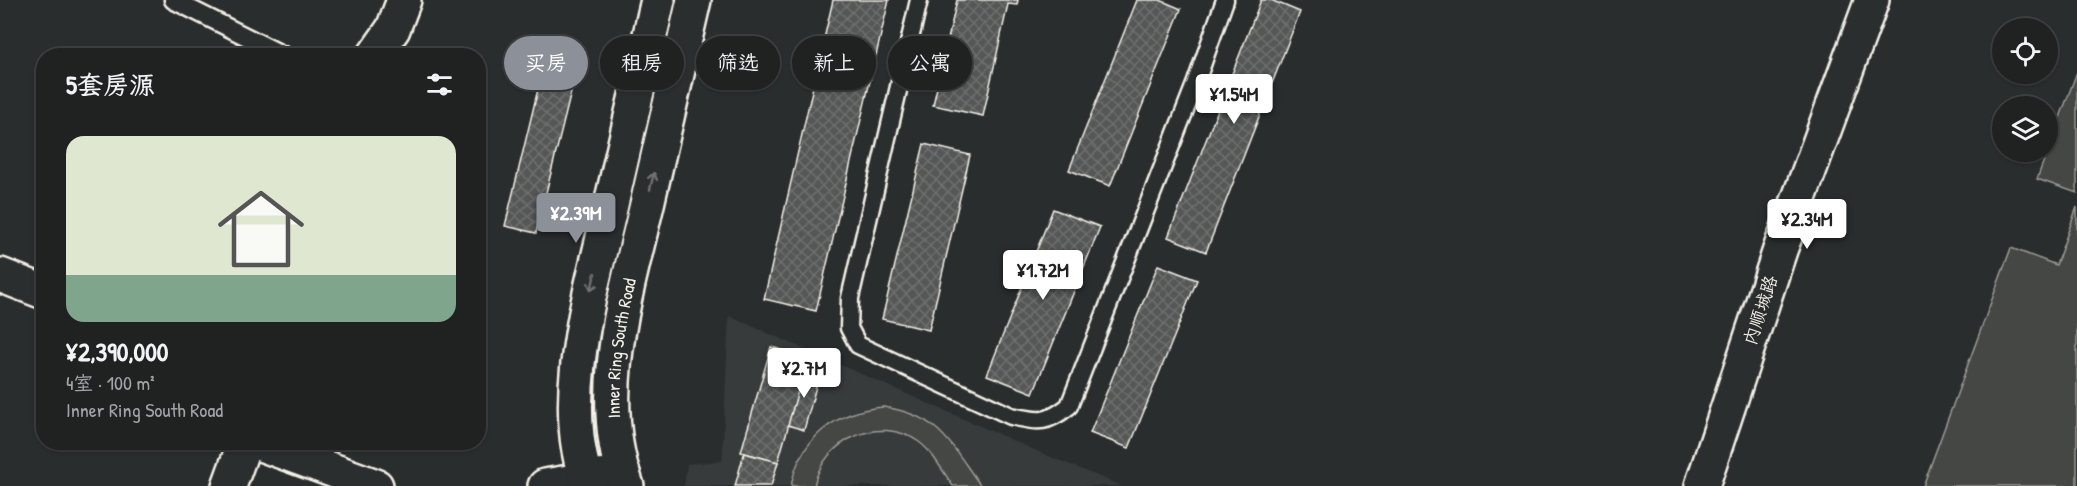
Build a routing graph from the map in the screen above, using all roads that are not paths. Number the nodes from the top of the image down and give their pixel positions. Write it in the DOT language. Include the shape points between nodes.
graph roads {
  1 [pos="173,0"];
  2 [pos="404,0"];
  3 [pos="658,0"];
  4 [pos="694,0"];
  5 [pos="919,0"];
  6 [pos="1225,0"];
  7 [pos="1872,0"];
  8 [pos="269,48"];
  9 [pos="380,48"];
  10 [pos="0,274"];
  11 [pos="36,289"];
  12 [pos="242,450"];
  13 [pos="277,450"];
  14 [pos="625,480"];
  15 [pos="587,483"];
  16 [pos="229,486"];
  17 [pos="376,486"];
  18 [pos="545,486"];
  19 [pos="1702,486"];
  1 -- 8 [label="lane"];
  2 -- 9 [label="street" via="393,29"];
  3 -- 15 [label="street, Inner Ring South Road, one-way" via="583,326 576,416"];
  14 -- 4 [label="street, Inner Ring South Road, one-way" via="612,404 618,330"];
  5 -- 6 [label="lane" via="850,298 849,328 858,345 1011,416 1034,421 1052,419 1069,406"];
  7 -- 19 [label="street, 内顺城路" via="1780,250"];
  10 -- 11 [label="street"];
  12 -- 16 [label="street"];
  13 -- 17 [label="street"];
  14 -- 15 [label="street"];
  15 -- 18 [label="street"];
}
